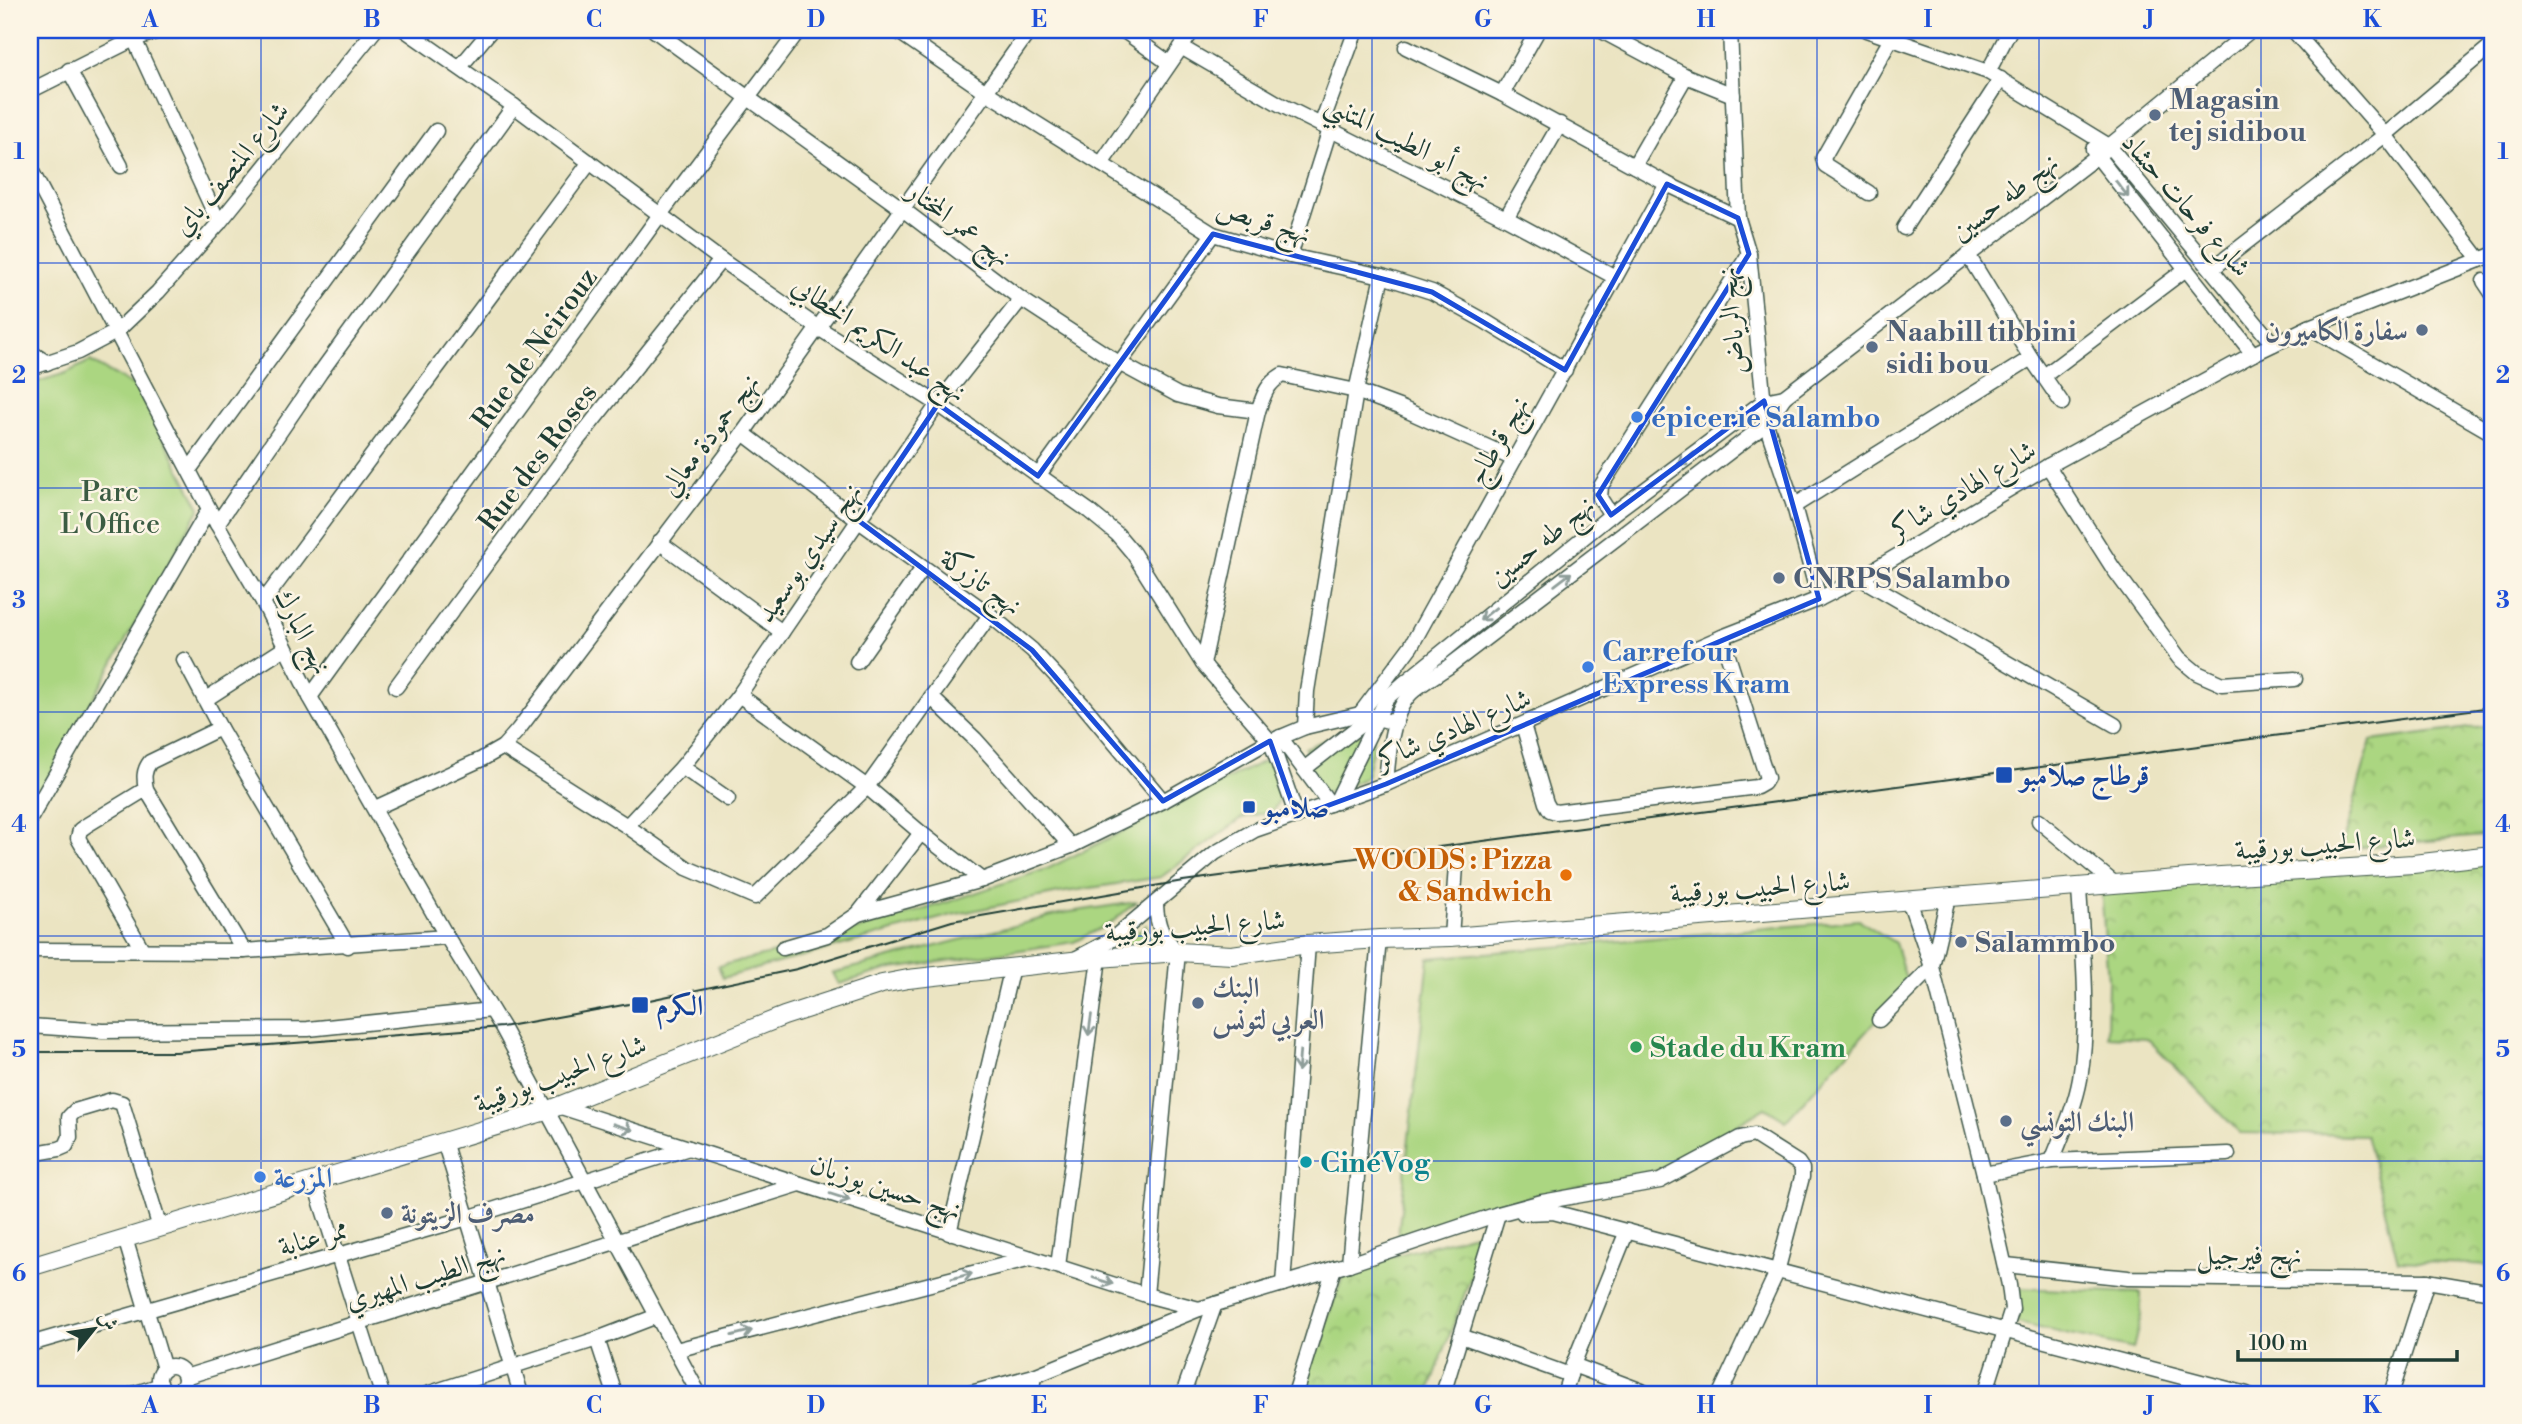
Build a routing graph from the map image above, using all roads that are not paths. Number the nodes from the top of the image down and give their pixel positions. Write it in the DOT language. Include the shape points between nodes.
graph roads {
  1 [pos="162,30"];
  2 [pos="375,30"];
  3 [pos="405,30"];
  4 [pos="491,30"];
  5 [pos="654,30"];
  6 [pos="799,30"];
  7 [pos="896,30"];
  8 [pos="1030,30"];
  9 [pos="1123,30"];
  10 [pos="1193,30"];
  11 [pos="1538,30"];
  12 [pos="1600,30"];
  13 [pos="1730,30"];
  14 [pos="1866,30"];
  15 [pos="2010,30"];
  16 [pos="2251,30"];
  17 [pos="2293,30"];
  18 [pos="1356,31"];
  19 [pos="134,39"];
  20 [pos="1891,39"];
  21 [pos="1181,47"];
  22 [pos="1406,47"];
  23 [pos="2490,51"];
  24 [pos="1169,63"];
  25 [pos="460,67"];
  26 [pos="69,70"];
  27 [pos="1994,75"];
  28 [pos="1686,76"];
  29 [pos="30,91"];
  30 [pos="986,92"];
  31 [pos="1502,94"];
  32 [pos="1733,95"];
  33 [pos="747,99"];
  34 [pos="514,106"];
  35 [pos="1560,124"];
  36 [pos="1326,127"];
  37 [pos="436,131"];
  38 [pos="2086,131"];
  39 [pos="2385,135"];
  40 [pos="2109,146"];
  41 [pos="2097,156"];
  42 [pos="590,162"];
  43 [pos="1101,164"];
  44 [pos="121,166"];
  45 [pos="1634,166"];
  46 [pos="30,168"];
  47 [pos="1667,184"];
  48 [pos="1868,193"];
  49 [pos="901,208"];
  50 [pos="659,216"];
  51 [pos="1506,218"];
  52 [pos="1738,218"];
  53 [pos="219,223"];
  54 [pos="1904,228"];
  55 [pos="1213,234"];
  56 [pos="1749,254"];
  57 [pos="1968,255"];
  58 [pos="1290,256"];
  59 [pos="2486,257"];
  60 [pos="720,260"];
  61 [pos="2186,269"];
  62 [pos="2212,269"];
  63 [pos="1382,276"];
  64 [pos="1615,277"];
  65 [pos="1021,299"];
  66 [pos="817,327"];
  67 [pos="2309,327"];
  68 [pos="116,332"];
  69 [pos="2273,344"];
  70 [pos="30,352"];
  71 [pos="2253,354"];
  72 [pos="2031,358"];
  73 [pos="47,363"];
  74 [pos="1119,363"];
  75 [pos="30,368"];
  76 [pos="1565,370"];
  77 [pos="2044,376"];
  78 [pos="1356,391"];
  79 [pos="1784,397"];
  80 [pos="1764,401"];
  81 [pos="2062,403"];
  82 [pos="938,404"];
  83 [pos="1258,411"];
  84 [pos="1766,424"];
  85 [pos="743,433"];
  86 [pos="2492,433"];
  87 [pos="1514,459"];
  88 [pos="2048,466"];
  89 [pos="189,470"];
  90 [pos="1038,475"];
  91 [pos="1794,506"];
  92 [pos="209,509"];
  93 [pos="1611,515"];
  94 [pos="859,521"];
  95 [pos="217,524"];
  96 [pos="659,542"];
  97 [pos="923,568"];
  98 [pos="1860,578"];
  99 [pos="1819,599"];
  100 [pos="263,602"];
  101 [pos="990,615"];
  102 [pos="782,632"];
  103 [pos="1722,637"];
  104 [pos="285,648"];
  105 [pos="184,660"];
  106 [pos="858,662"];
  107 [pos="1203,664"];
  108 [pos="2295,679"];
  109 [pos="396,687"];
  110 [pos="1407,689"];
  111 [pos="739,695"];
  112 [pos="932,696"];
  113 [pos="310,697"];
  114 [pos="206,699"];
  115 [pos="1370,716"];
  116 [pos="1396,723"];
  117 [pos="1523,725"];
  118 [pos="2115,725"];
  119 [pos="1305,727"];
  120 [pos="220,728"];
  121 [pos="1275,739"];
  122 [pos="503,747"];
  123 [pos="682,767"];
  124 [pos="1304,769"];
  125 [pos="1386,785"];
  126 [pos="867,787"];
  127 [pos="146,789"];
  128 [pos="728,799"];
  129 [pos="1163,801"];
  130 [pos="1333,803"];
  131 [pos="374,808"];
  132 [pos="1297,817"];
  133 [pos="30,819"];
  134 [pos="2039,821"];
  135 [pos="627,826"];
  136 [pos="921,833"];
  137 [pos="1071,846"];
  138 [pos="2492,856"];
  139 [pos="1456,866"];
  140 [pos="982,880"];
  141 [pos="2115,884"];
  142 [pos="2079,889"];
  143 [pos="1948,898"];
  144 [pos="1909,900"];
  145 [pos="1156,905"];
  146 [pos="858,914"];
  147 [pos="447,937"];
  148 [pos="1451,937"];
  149 [pos="1379,939"];
  150 [pos="1308,944"];
  151 [pos="348,946"];
  152 [pos="783,948"];
  153 [pos="142,949"];
  154 [pos="30,950"];
  155 [pos="244,951"];
  156 [pos="1178,953"];
  157 [pos="1099,958"];
  158 [pos="1072,961"];
  159 [pos="1013,967"];
  160 [pos="1932,967"];
  161 [pos="491,1010"];
  162 [pos="1879,1020"];
  163 [pos="30,1026"];
  164 [pos="552,1109"];
  165 [pos="444,1141"];
  166 [pos="689,1148"];
  167 [pos="30,1154"];
  168 [pos="2228,1154"];
  169 [pos="2052,1161"];
  170 [pos="1984,1174"];
  171 [pos="584,1180"];
  172 [pos="314,1181"];
  173 [pos="800,1184"];
  174 [pos="1497,1214"];
  175 [pos="467,1218"];
  176 [pos="160,1228"];
  177 [pos="1627,1231"];
  178 [pos="949,1233"];
  179 [pos="125,1238"];
  180 [pos="618,1242"];
  181 [pos="338,1255"];
  182 [pos="1032,1258"];
  183 [pos="1349,1264"];
  184 [pos="2006,1265"];
  185 [pos="1058,1266"];
  186 [pos="30,1267"];
  187 [pos="1334,1268"];
  188 [pos="1777,1272"];
  189 [pos="2427,1281"];
  190 [pos="487,1284"];
  191 [pos="1283,1284"];
  192 [pos="2492,1292"];
  193 [pos="1146,1295"];
  194 [pos="1215,1304"];
  195 [pos="1199,1309"];
  196 [pos="146,1310"];
  197 [pos="657,1316"];
  198 [pos="358,1322"];
  199 [pos="2006,1329"];
  200 [pos="1461,1336"];
  201 [pos="597,1339"];
  202 [pos="30,1344"];
  203 [pos="676,1350"];
  204 [pos="514,1366"];
  205 [pos="164,1369"];
  206 [pos="1571,1370"];
  207 [pos="1034,1376"];
  208 [pos="185,1377"];
  209 [pos="169,1390"];
  210 [pos="1642,1391"];
  211 [pos="702,1393"];
  212 [pos="133,1394"];
  213 [pos="382,1394"];
  214 [pos="427,1394"];
  215 [pos="521,1394"];
  216 [pos="615,1394"];
  217 [pos="967,1394"];
  218 [pos="1031,1394"];
  219 [pos="1183,1394"];
  220 [pos="1295,1394"];
  221 [pos="1443,1394"];
  222 [pos="1564,1394"];
  223 [pos="1720,1394"];
  224 [pos="1985,1394"];
  225 [pos="2246,1394"];
  226 [pos="2391,1394"];
  1 -- 19 [label="street"];
  2 -- 53 [label="street, شارع المنصف باي"];
  3 -- 25 [label="street, نهج عبد الكريم الخطابي"];
  4 -- 25 [label="street"];
  5 -- 33 [label="street, نهج عمر المختار"];
  6 -- 33 [label="street, Rue de Neirouz"];
  7 -- 30 [label="street, نهج قربص"];
  8 -- 30 [label="street, نهج حمودة معالي"];
  9 -- 24 [label="street"];
  10 -- 21 [label="street"];
  11 -- 31 [label="street"];
  12 -- 28 [label="street"];
  13 -- 32 [label="street, نهج الرياض"];
  14 -- 20 [label="street, شارع فرحات حشاد"];
  15 -- 27 [label="street"];
  16 -- 40 [label="street, نهج طه حسين"];
  17 -- 39 [label="street"];
  18 -- 36 [label="street"];
  19 -- 26 [label="street"];
  19 -- 53 [label="street"];
  20 -- 27 [label="street, شارع فرحات حشاد"];
  20 -- 48 [label="street" via="1823,158 1825,165"];
  21 -- 24 [label="street"];
  21 -- 36 [label="street, نهج أبو الطيب المتنبي"];
  22 -- 31 [label="street"];
  23 -- 39 [label="street"];
  24 -- 43 [label="street"];
  25 -- 34 [label="street, نهج عبد الكريم الخطابي"];
  26 -- 29 [label="street"];
  26 -- 44 [label="street"];
  27 -- 38 [label="street, شارع فرحات حشاد"];
  27 -- 54 [label="street"];
  28 -- 32 [label="street"];
  28 -- 45 [label="street"];
  30 -- 43 [label="street, نهج قربص"];
  30 -- 49 [label="street, نهج حمودة معالي"];
  31 -- 35 [label="street"];
  32 -- 52 [label="street, نهج الرياض"];
  33 -- 49 [label="street, نهج عمر المختار"];
  33 -- 50 [label="street, Rue de Neirouz"];
  34 -- 42 [label="street, نهج عبد الكريم الخطابي"];
  34 -- 95 [label="street"];
  35 -- 45 [label="street"];
  35 -- 51 [label="street"];
  36 -- 51 [label="street, نهج أبو الطيب المتنبي"];
  36 -- 58 [label="street"];
  37 -- 89 [label="street"];
  38 -- 40 [label="street, شارع فرحات حشاد"];
  38 -- 41 [label="street, شارع فرحات حشاد"];
  39 -- 59 [label="street"];
  39 -- 62 [label="street"];
  40 -- 41 [label="street, نهج طه حسين"];
  40 -- 62 [label="street, شارع فرحات حشاد"];
  41 -- 57 [label="street, نهج طه حسين"];
  41 -- 61 [label="street, شارع فرحات حشاد, one-way"];
  42 -- 50 [label="street, نهج عبد الكريم الخطابي"];
  42 -- 100 [label="street"];
  43 -- 55 [label="street, نهج قربص"];
  45 -- 47 [label="street"];
  46 -- 68 [label="street, نهج البارك"];
  47 -- 52 [label="street"];
  47 -- 64 [label="street, نهج قرطاج"];
  49 -- 65 [label="street, نهج عمر المختار"];
  49 -- 66 [label="street, نهج حمودة معالي"];
  50 -- 60 [label="street, نهج عبد الكريم الخطابي"];
  50 -- 113 [label="street, Rue de Neirouz"];
  51 -- 64 [label="street, نهج أبو الطيب المتنبي"];
  52 -- 56 [label="street, نهج الرياض"];
  53 -- 68 [label="street, شارع المنصف باي"];
  55 -- 58 [label="street, نهج قربص"];
  55 -- 74 [label="street"];
  56 -- 80 [label="street, نهج الرياض"];
  56 -- 93 [label="street" via="1601,486 1600,498"];
  57 -- 72 [label="street"];
  57 -- 79 [label="street, نهج طه حسين"];
  58 -- 63 [label="street, نهج قربص"];
  59 -- 67 [label="street, شارع الهادي شاكر"];
  60 -- 66 [label="street, نهج عبد الكريم الخطابي"];
  60 -- 109 [label="street, Rue des Roses" via="576,442"];
  61 -- 71 [label="street, شارع فرحات حشاد"];
  61 -- 77 [label="street"];
  62 -- 69 [label="street, شارع فرحات حشاد"];
  63 -- 76 [label="street, نهج قربص" via="1432,292"];
  63 -- 78 [label="street"];
  64 -- 76 [label="street, نهج قرطاج"];
  65 -- 74 [label="street, نهج عمر المختار"];
  65 -- 82 [label="street, نهج سيدي بوسعيد"];
  66 -- 82 [label="street, نهج عبد الكريم الخطابي"];
  66 -- 85 [label="street, نهج حمودة معالي"];
  67 -- 69 [label="street, شارع الهادي شاكر"];
  67 -- 86 [label="street"];
  68 -- 73 [label="street, شارع المنصف باي"];
  68 -- 89 [label="street, نهج البارك"];
  69 -- 71 [label="street, شارع الهادي شاكر"];
  70 -- 73 [label="street"];
  71 -- 88 [label="street, شارع الهادي شاكر"];
  72 -- 77 [label="street"];
  72 -- 91 [label="street"];
  73 -- 75 [label="street, شارع المنصف باي"];
  74 -- 83 [label="street, نهج عمر المختار" via="1178,395"];
  74 -- 90 [label="street"];
  76 -- 87 [label="street, نهج قرطاج"];
  77 -- 81 [label="street"];
  78 -- 83 [label="street" via="1282,375 1271,381"];
  78 -- 87 [label="street"];
  78 -- 119 [label="street"];
  79 -- 80 [label="street, نهج طه حسين"];
  79 -- 84 [label="street, نهج طه حسين"];
  80 -- 84 [label="street, نهج الرياض"];
  80 -- 93 [label="street, نهج طه حسين, one-way"];
  82 -- 90 [label="street, نهج عبد الكريم الخطابي"];
  82 -- 94 [label="street, نهج سيدي بوسعيد"];
  83 -- 107 [label="street"];
  84 -- 91 [label="street, نهج الرياض"];
  110 -- 84 [label="street, نهج طه حسين, one-way" via="1448,667"];
  85 -- 94 [label="street, نهج تازركة"];
  85 -- 96 [label="street, نهج حمودة معالي"];
  87 -- 115 [label="street, نهج قرطاج"];
  88 -- 98 [label="street, شارع الهادي شاكر"];
  88 -- 108 [label="street" via="2113,568 2179,658 2197,673 2222,684"];
  89 -- 92 [label="street, نهج البارك"];
  90 -- 107 [label="street, نهج عبد الكريم الخطابي" via="1117,534"];
  91 -- 99 [label="street, نهج الرياض"];
  92 -- 95 [label="street, نهج البارك"];
  92 -- 133 [label="street"];
  93 -- 110 [label="street, نهج طه حسين, one-way"];
  94 -- 97 [label="street, نهج تازركة"];
  94 -- 102 [label="street, نهج سيدي بوسعيد"];
  95 -- 100 [label="street, نهج البارك"];
  96 -- 102 [label="street"];
  96 -- 122 [label="street, نهج حمودة معالي"];
  97 -- 101 [label="street, نهج تازركة"];
  97 -- 106 [label="street"];
  98 -- 99 [label="street, شارع الهادي شاكر"];
  98 -- 118 [label="street"];
  99 -- 103 [label="street, شارع الهادي شاكر"];
  100 -- 104 [label="street, نهج البارك"];
  101 -- 112 [label="street"];
  101 -- 129 [label="street, نهج تازركة" via="1032,650 1075,696"];
  102 -- 111 [label="street, نهج سيدي بوسعيد"];
  103 -- 117 [label="street, شارع الهادي شاكر"];
  103 -- 117 [label="street" via="1766,778 1758,787 1550,810"];
  104 -- 113 [label="street, نهج البارك"];
  104 -- 114 [label="street"];
  105 -- 114 [label="street"];
  107 -- 121 [label="street, نهج عبد الكريم الخطابي"];
  110 -- 115 [label="street" via="1387,698"];
  110 -- 116 [label="street"];
  111 -- 123 [label="street, نهج سيدي بوسعيد"];
  111 -- 126 [label="street"];
  112 -- 126 [label="street"];
  112 -- 137 [label="street"];
  113 -- 131 [label="street, نهج البارك"];
  114 -- 120 [label="street"];
  115 -- 116 [label="street"];
  115 -- 119 [label="street"];
  115 -- 124 [label="street"];
  115 -- 130 [label="street"];
  116 -- 125 [label="street"];
  117 -- 125 [label="street, شارع الهادي شاكر"];
  119 -- 121 [label="street"];
  120 -- 127 [label="street" via="150,762 144,773"];
  120 -- 151 [label="street"];
  121 -- 124 [label="street, نهج عبد الكريم الخطابي"];
  121 -- 129 [label="street"];
  121 -- 132 [label="street"];
  122 -- 131 [label="street, نهج حمودة معالي"];
  122 -- 135 [label="street"];
  123 -- 128 [label="street"];
  123 -- 135 [label="street, نهج سيدي بوسعيد"];
  124 -- 130 [label="street, نهج عبد الكريم الخطابي"];
  125 -- 130 [label="street, شارع الهادي شاكر"];
  126 -- 135 [label="street" via="755,897 687,868"];
  126 -- 136 [label="street"];
  127 -- 153 [label="street" via="87,825 78,838"];
  127 -- 155 [label="street"];
  129 -- 137 [label="street"];
  130 -- 132 [label="street, شارع الهادي شاكر"];
  131 -- 147 [label="street, نهج البارك"];
  132 -- 145 [label="street, شارع الهادي شاكر" via="1233,842 1200,864"];
  134 -- 141 [label="street"];
  136 -- 140 [label="street"];
  136 -- 146 [label="street"];
  137 -- 140 [label="street"];
  138 -- 141 [label="main road, شارع الحبيب بورقيبة"];
  139 -- 148 [label="street"];
  140 -- 146 [label="street"];
  141 -- 142 [label="main road, شارع الحبيب بورقيبة"];
  142 -- 143 [label="main road, شارع الحبيب بورقيبة"];
  142 -- 169 [label="street" via="2085,979 2083,1052 2079,1081"];
  143 -- 144 [label="main road, شارع الحبيب بورقيبة"];
  143 -- 160 [label="street"];
  144 -- 148 [label="main road, شارع الحبيب بورقيبة"];
  144 -- 160 [label="street"];
  145 -- 156 [label="street" via="1161,934"];
  145 -- 158 [label="street, شارع الهادي شاكر" via="1111,940"];
  146 -- 152 [label="street" via="827,935"];
  147 -- 151 [label="street"];
  147 -- 161 [label="street, نهج البارك"];
  148 -- 149 [label="main road, شارع الحبيب بورقيبة"];
  149 -- 150 [label="main road, شارع الحبيب بورقيبة"];
  149 -- 183 [label="street"];
  150 -- 156 [label="main road, شارع الحبيب بورقيبة" via="1232,956"];
  150 -- 191 [label="street, one-way"];
  151 -- 155 [label="street"];
  153 -- 154 [label="street"];
  153 -- 155 [label="street"];
  156 -- 157 [label="main road, شارع الحبيب بورقيبة"];
  156 -- 193 [label="street"];
  157 -- 158 [label="main road, شارع الحبيب بورقيبة"];
  157 -- 185 [label="street, one-way"];
  158 -- 159 [label="main road, شارع الحبيب بورقيبة"];
  159 -- 164 [label="main road, شارع الحبيب بورقيبة" via="882,984 784,1016"];
  159 -- 178 [label="street"];
  160 -- 162 [label="street"];
  160 -- 170 [label="street"];
  161 -- 163 [label="street" via="308,1029 103,1031"];
  161 -- 164 [label="street, نهج البارك"];
  164 -- 165 [label="main road, شارع الحبيب بورقيبة"];
  164 -- 166 [label="street, نهج حسين بوزيان, one-way"];
  164 -- 171 [label="street, نهج البارك"];
  165 -- 172 [label="main road, شارع الحبيب بورقيبة"];
  165 -- 175 [label="street"];
  166 -- 171 [label="street, ممر عنابة"];
  166 -- 173 [label="street, نهج حسين بوزيان"];
  167 -- 176 [label="street" via="66,1146 69,1116 75,1111 118,1100"];
  168 -- 169 [label="street"];
  169 -- 170 [label="street"];
  170 -- 184 [label="street"];
  171 -- 175 [label="street, ممر عنابة"];
  171 -- 180 [label="street, نهج البارك"];
  172 -- 176 [label="main road, شارع الحبيب بورقيبة"];
  172 -- 181 [label="street"];
  173 -- 178 [label="street, نهج حسين بوزيان, one-way"];
  173 -- 180 [label="street, نهج الطيب المهيري"];
  174 -- 177 [label="street" via="1553,1212"];
  174 -- 183 [label="street"];
  174 -- 188 [label="street" via="1648,1185 1754,1135 1802,1169"];
  174 -- 200 [label="street"];
  175 -- 181 [label="street, ممر عنابة"];
  175 -- 190 [label="street"];
  176 -- 179 [label="main road, شارع الحبيب بورقيبة"];
  177 -- 188 [label="street"];
  177 -- 206 [label="street"];
  178 -- 182 [label="street, نهج حسين بوزيان"];
  179 -- 186 [label="main road, شارع الحبيب بورقيبة"];
  179 -- 196 [label="street"];
  180 -- 190 [label="street, نهج الطيب المهيري"];
  180 -- 197 [label="street, نهج البارك"];
  181 -- 196 [label="street, ممر عنابة"];
  181 -- 198 [label="street"];
  182 -- 185 [label="street, نهج حسين بوزيان"];
  203 -- 182 [label="street, one-way"];
  183 -- 187 [label="street"];
  184 -- 189 [label="street, نهج فيرجيل" via="2128,1278"];
  184 -- 199 [label="street" via="2012,1309"];
  185 -- 193 [label="street, نهج حسين بوزيان, one-way"];
  187 -- 191 [label="street"];
  187 -- 220 [label="street"];
  188 -- 199 [label="street"];
  188 -- 223 [label="street"];
  189 -- 192 [label="street, نهج فيرجيل"];
  189 -- 226 [label="street"];
  190 -- 198 [label="street, نهج الطيب المهيري"];
  190 -- 204 [label="street"];
  191 -- 194 [label="street"];
  193 -- 195 [label="street, نهج حسين بوزيان"];
  194 -- 195 [label="street"];
  194 -- 219 [label="street"];
  195 -- 207 [label="street"];
  196 -- 202 [label="street, ممر عنابة"];
  196 -- 205 [label="street"];
  197 -- 201 [label="street"];
  197 -- 203 [label="street, نهج البارك"];
  198 -- 208 [label="street, نهج الطيب المهيري"];
  198 -- 213 [label="street"];
  199 -- 224 [label="street"];
  199 -- 225 [label="street"];
  200 -- 206 [label="street"];
  200 -- 221 [label="street"];
  201 -- 204 [label="street"];
  201 -- 216 [label="street"];
  203 -- 211 [label="street, نهج البارك"];
  204 -- 214 [label="street"];
  204 -- 215 [label="street"];
  205 -- 208 [label="street" via="177,1367"];
  205 -- 209 [label="street" via="160,1374"];
  206 -- 210 [label="street"];
  206 -- 222 [label="street"];
  207 -- 217 [label="street"];
  207 -- 218 [label="street"];
  208 -- 209 [label="street" via="182,1388"];
  209 -- 212 [label="street"];
}
